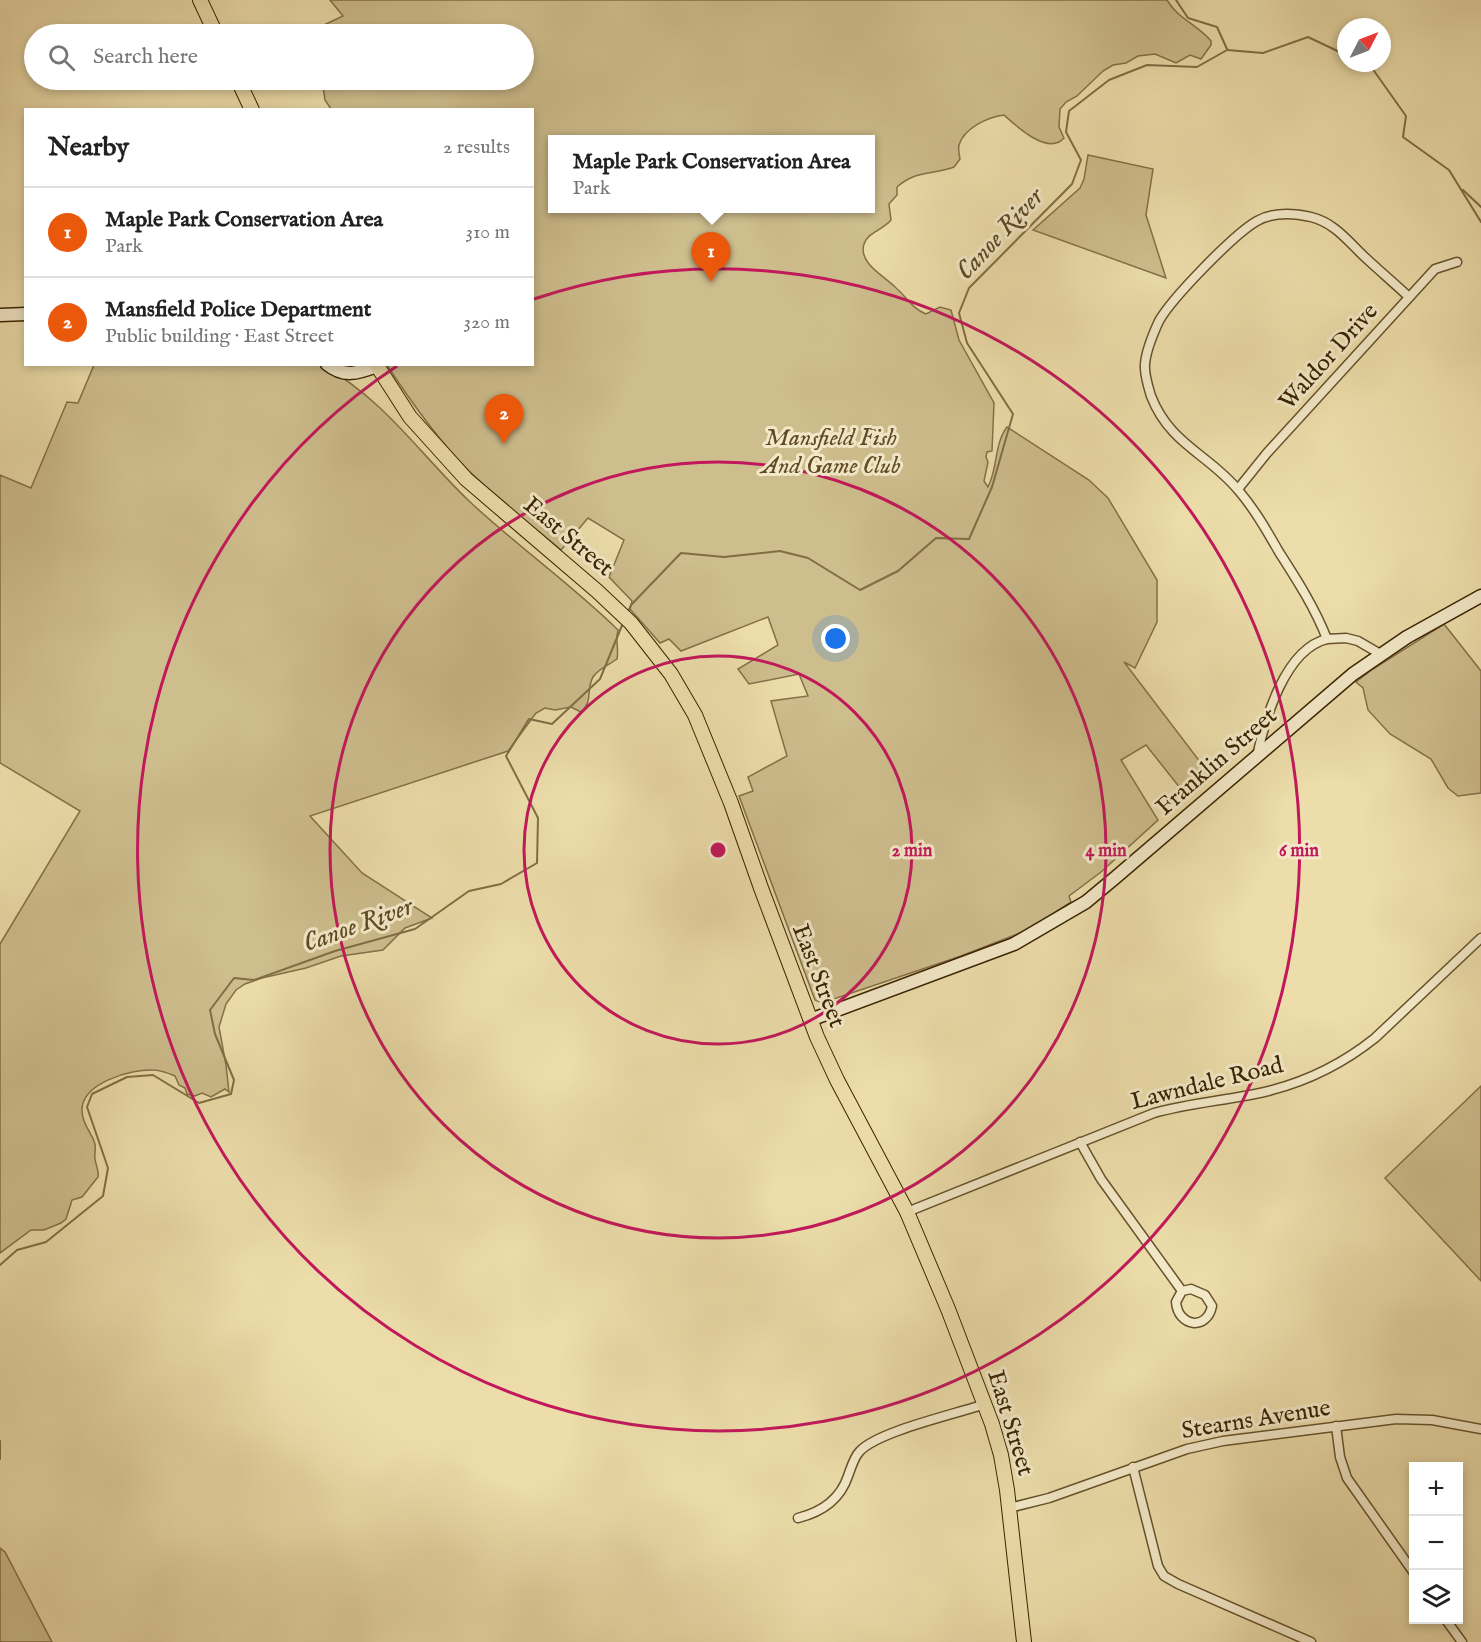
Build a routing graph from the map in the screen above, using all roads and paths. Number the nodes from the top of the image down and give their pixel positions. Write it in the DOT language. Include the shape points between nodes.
graph roads {
  1 [pos="200,0"];
  2 [pos="211,24"];
  3 [pos="243,90"];
  4 [pos="251,108"];
  5 [pos="1457,262"];
  6 [pos="1409,297"];
  7 [pos="24,314"];
  8 [pos="0,316"];
  9 [pos="330,366"];
  10 [pos="375,366"];
  11 [pos="378,366"];
  12 [pos="1238,489"];
  13 [pos="1481,596"];
  14 [pos="1328,639"];
  15 [pos="1382,654"];
  16 [pos="1257,756"];
  17 [pos="1481,938"];
  18 [pos="810,1020"];
  19 [pos="1080,1143"];
  20 [pos="907,1212"];
  21 [pos="1182,1292"];
  22 [pos="985,1404"];
  23 [pos="1336,1426"];
  24 [pos="1481,1429"];
  25 [pos="1133,1467"];
  26 [pos="1009,1508"];
  27 [pos="798,1518"];
  28 [pos="1410,1570"];
  29 [pos="1449,1624"];
  30 [pos="1024,1642"];
  31 [pos="1311,1642"];
  32 [pos="1462,1642"];
  1 -- 2 [label="main road"];
  3 -- 4 [label="main road"];
  5 -- 6 [label="street, Waldor Drive" via="1435,269"];
  6 -- 12 [label="street, Waldor Drive"];
  6 -- 12 [label="street" via="1333,226 1296,214 1258,220 1188,286 1160,321 1151,342 1145,366 1148,388 1157,410 1182,443"];
  7 -- 8 [label="street"];
  9 -- 10 [label="street" via="344,374"];
  11 -- 18 [label="main road, East Street" via="410,417 438,450 478,491 620,612 671,674 704,732"];
  12 -- 14 [label="street" via="1318,614"];
  13 -- 15 [label="street, Franklin Street"];
  14 -- 15 [label="street" via="1358,641"];
  14 -- 16 [label="street" via="1311,646 1292,667 1271,706"];
  15 -- 16 [label="street, Franklin Street" via="1331,691"];
  16 -- 18 [label="street, Franklin Street" via="1101,891 1045,928 1000,951"];
  17 -- 19 [label="street, Lawndale Road" via="1375,1038 1335,1065 1272,1090 1154,1113"];
  18 -- 20 [label="main road, East Street"];
  19 -- 20 [label="street, Lawndale Road"];
  19 -- 21 [label="street" via="1101,1179"];
  20 -- 22 [label="main road, East Street"];
  21 -- 21 [label="street" via="1176,1302 1179,1314 1190,1323 1208,1316 1212,1306 1205,1294 1191,1289"];
  22 -- 26 [label="main road, East Street" via="999,1446"];
  22 -- 27 [label="street" via="918,1424 868,1446 860,1451 838,1496 815,1514"];
  23 -- 24 [label="street, Stearns Avenue" via="1419,1419"];
  23 -- 25 [label="street, Stearns Avenue" via="1208,1444"];
  23 -- 28 [label="street" via="1347,1478"];
  25 -- 26 [label="street, Stearns Avenue" via="1049,1498"];
  25 -- 31 [label="street" via="1155,1559 1164,1576"];
  26 -- 30 [label="main road, East Street"];
  29 -- 32 [label="street"];
}
